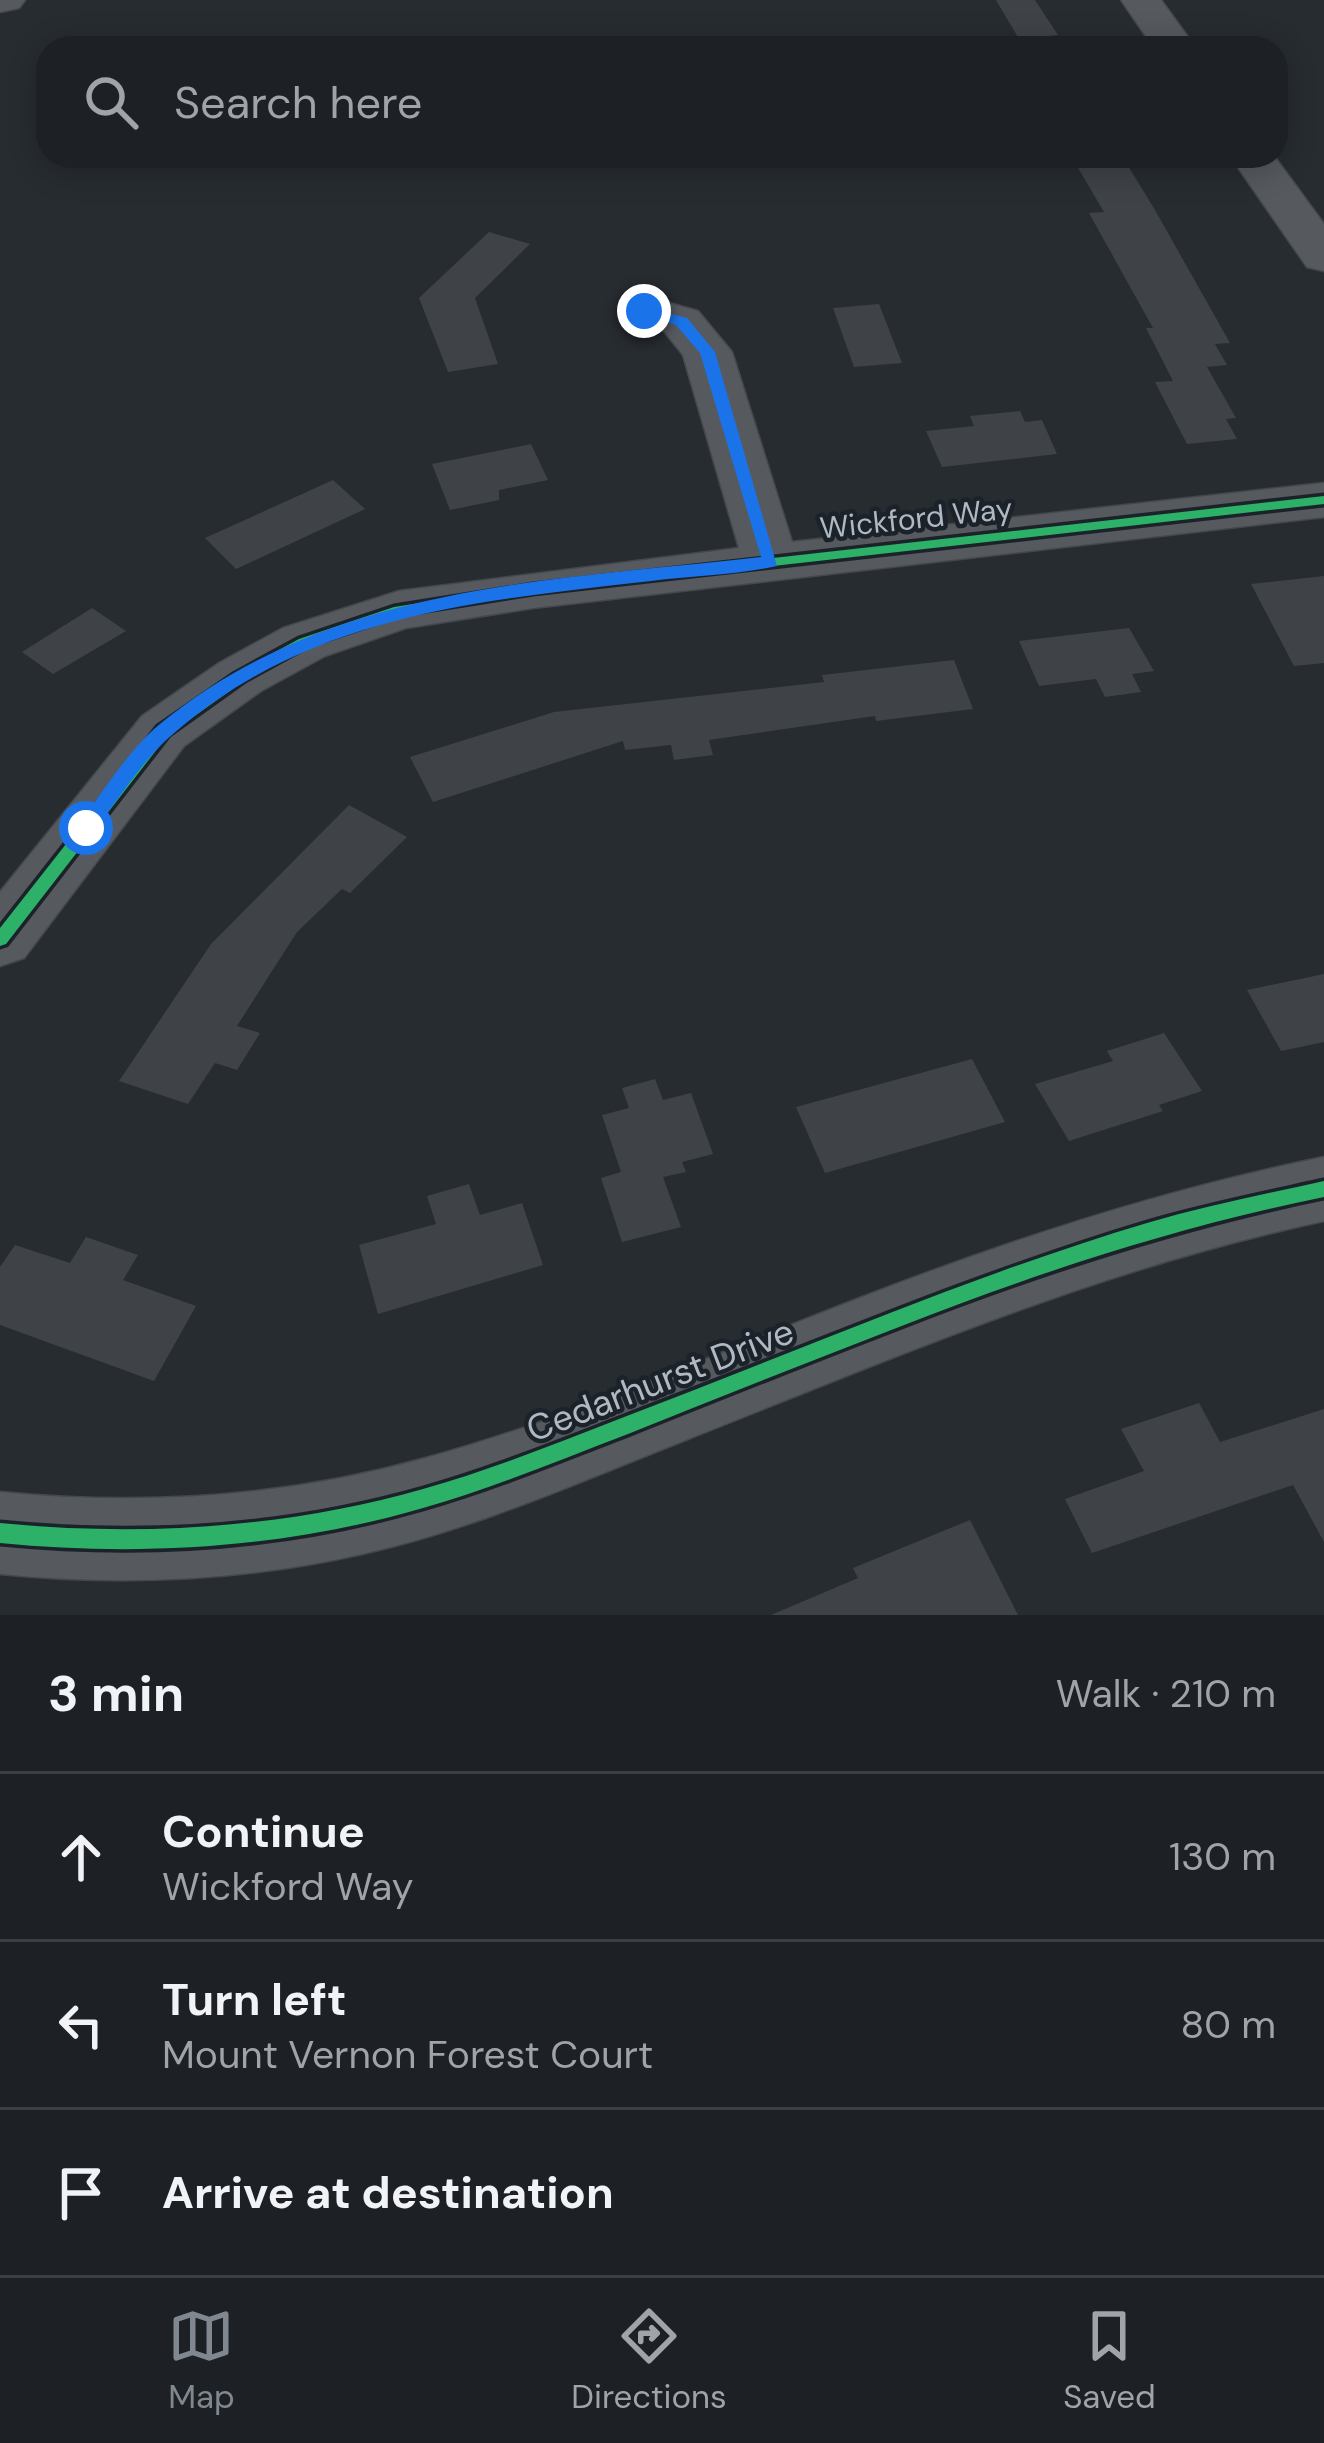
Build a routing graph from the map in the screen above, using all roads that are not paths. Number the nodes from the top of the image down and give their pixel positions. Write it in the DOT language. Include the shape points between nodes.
graph roads {
  1 [pos="1141,0"];
  2 [pos="1166,36"];
  3 [pos="1261,168"];
  4 [pos="1324,257"];
  5 [pos="644,311"];
  6 [pos="1324,500"];
  7 [pos="771,562"];
  8 [pos="0,940"];
  9 [pos="1324,1190"];
  10 [pos="0,1533"];
  1 -- 2 [label="street"];
  3 -- 4 [label="street"];
  5 -- 7 [label="street" via="681,321 707,352"];
  6 -- 7 [label="street, Wickford Way"];
  7 -- 8 [label="street, Wickford Way" via="399,610 304,642 164,731"];
  9 -- 10 [label="street, Cedarhurst Drive" via="1245,1203 1040,1266 471,1484 280,1530 77,1544"];
}
